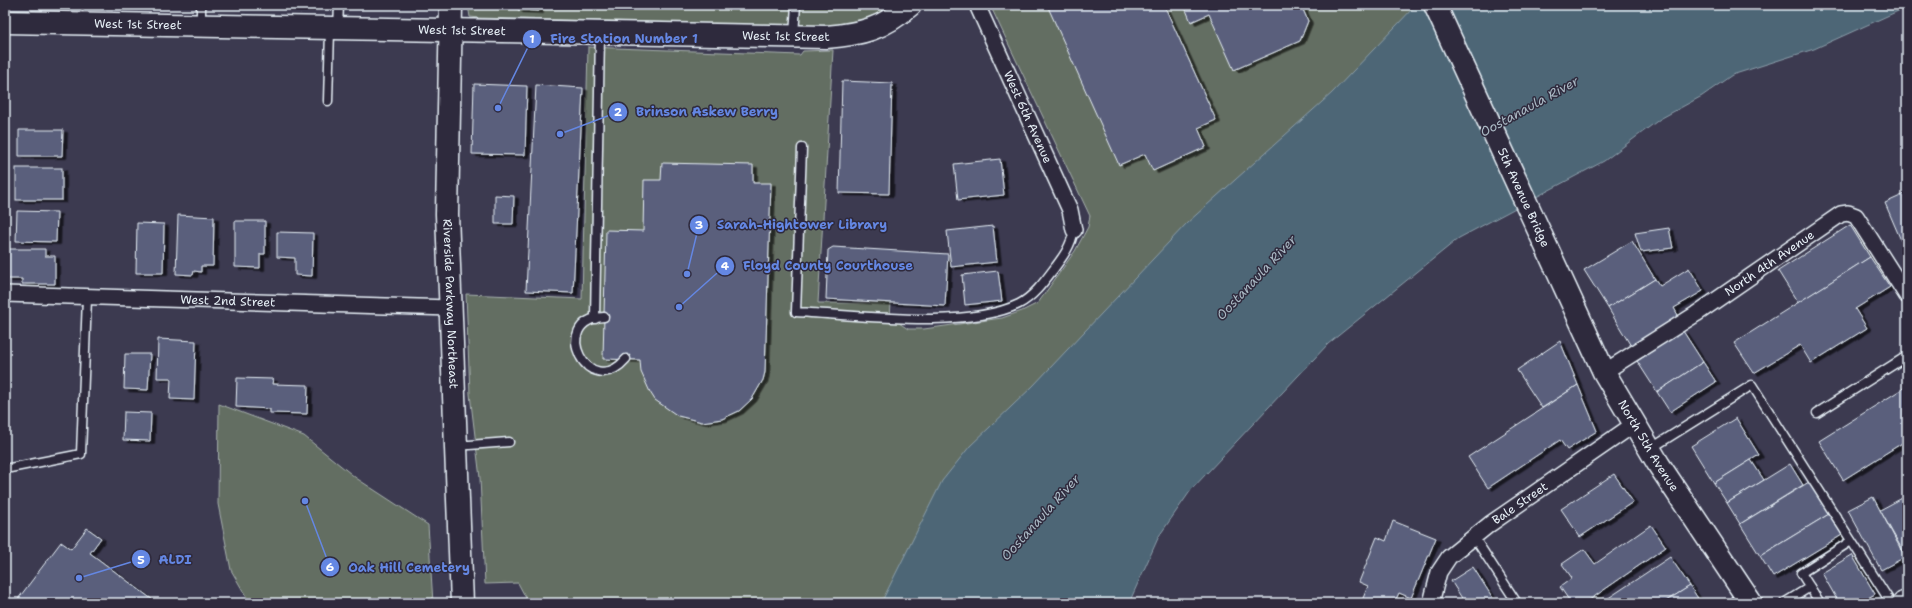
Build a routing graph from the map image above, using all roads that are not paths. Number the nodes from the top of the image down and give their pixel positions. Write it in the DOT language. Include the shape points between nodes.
graph roads {
  1 [pos="339,5"];
  2 [pos="450,5"];
  3 [pos="796,5"];
  4 [pos="910,5"];
  5 [pos="977,5"];
  6 [pos="1435,5"];
  7 [pos="201,15"];
  8 [pos="5,22"];
  9 [pos="334,29"];
  10 [pos="450,31"];
  11 [pos="600,33"];
  12 [pos="794,36"];
  13 [pos="328,101"];
  14 [pos="802,148"];
  15 [pos="1074,230"];
  16 [pos="1561,281"];
  17 [pos="1906,292"];
  18 [pos="5,294"];
  19 [pos="87,298"];
  20 [pos="450,308"];
  21 [pos="604,317"];
  22 [pos="595,319"];
  23 [pos="1907,356"];
  24 [pos="626,359"];
  25 [pos="1604,372"];
  26 [pos="1817,413"];
  27 [pos="1634,425"];
  28 [pos="509,442"];
  29 [pos="455,446"];
  30 [pos="1649,449"];
  31 [pos="5,468"];
  32 [pos="1474,537"];
  33 [pos="1851,541"];
  34 [pos="1810,587"];
  35 [pos="462,603"];
  36 [pos="1431,603"];
  37 [pos="1517,603"];
  38 [pos="1751,603"];
  39 [pos="1784,603"];
  40 [pos="1820,603"];
  41 [pos="1891,603"];
  1 -- 9 [label="lane"];
  2 -- 10 [label="street, Riverside Parkway Northeast"];
  3 -- 12 [label="lane"];
  4 -- 12 [label="street, West 1st Street" via="891,21 872,30 826,37"];
  5 -- 15 [label="street, West 6th Avenue" via="1070,210"];
  6 -- 16 [label="street, 5th Avenue Bridge"];
  7 -- 8 [label="street, West 1st Street"];
  7 -- 9 [label="street, West 1st Street"];
  9 -- 10 [label="street, West 1st Street"];
  9 -- 13 [label="lane"];
  10 -- 11 [label="street, West 1st Street"];
  10 -- 20 [label="street, Riverside Parkway Northeast" via="447,214"];
  11 -- 12 [label="street, West 1st Street"];
  11 -- 22 [label="lane"];
  14 -- 15 [label="lane" via="796,312 948,318 1000,312 1021,303 1034,292 1063,258 1072,243"];
  16 -- 25 [label="street, North 5th Avenue"];
  17 -- 25 [label="street, North 4th Avenue" via="1856,216 1841,214 1696,314"];
  18 -- 19 [label="street, West 2nd Street"];
  19 -- 20 [label="street, West 2nd Street"];
  19 -- 31 [label="lane" via="81,454"];
  20 -- 29 [label="street, Riverside Parkway Northeast"];
  21 -- 22 [label="lane"];
  22 -- 24 [label="lane" via="583,326 576,339 577,352 581,360 591,368 604,372 616,368"];
  23 -- 26 [label="lane"];
  25 -- 27 [label="street, North 5th Avenue"];
  27 -- 30 [label="street, North 5th Avenue"];
  27 -- 32 [label="street, Bale Street"];
  28 -- 29 [label="lane"];
  29 -- 35 [label="street, Riverside Parkway Northeast"];
  30 -- 33 [label="lane" via="1752,385"];
  30 -- 38 [label="street, North 5th Avenue"];
  32 -- 36 [label="street, Bale Street" via="1449,557 1439,572"];
  32 -- 37 [label="lane"];
  33 -- 34 [label="lane" via="1801,573"];
  33 -- 41 [label="lane"];
  34 -- 39 [label="lane"];
  34 -- 40 [label="lane"];
}
